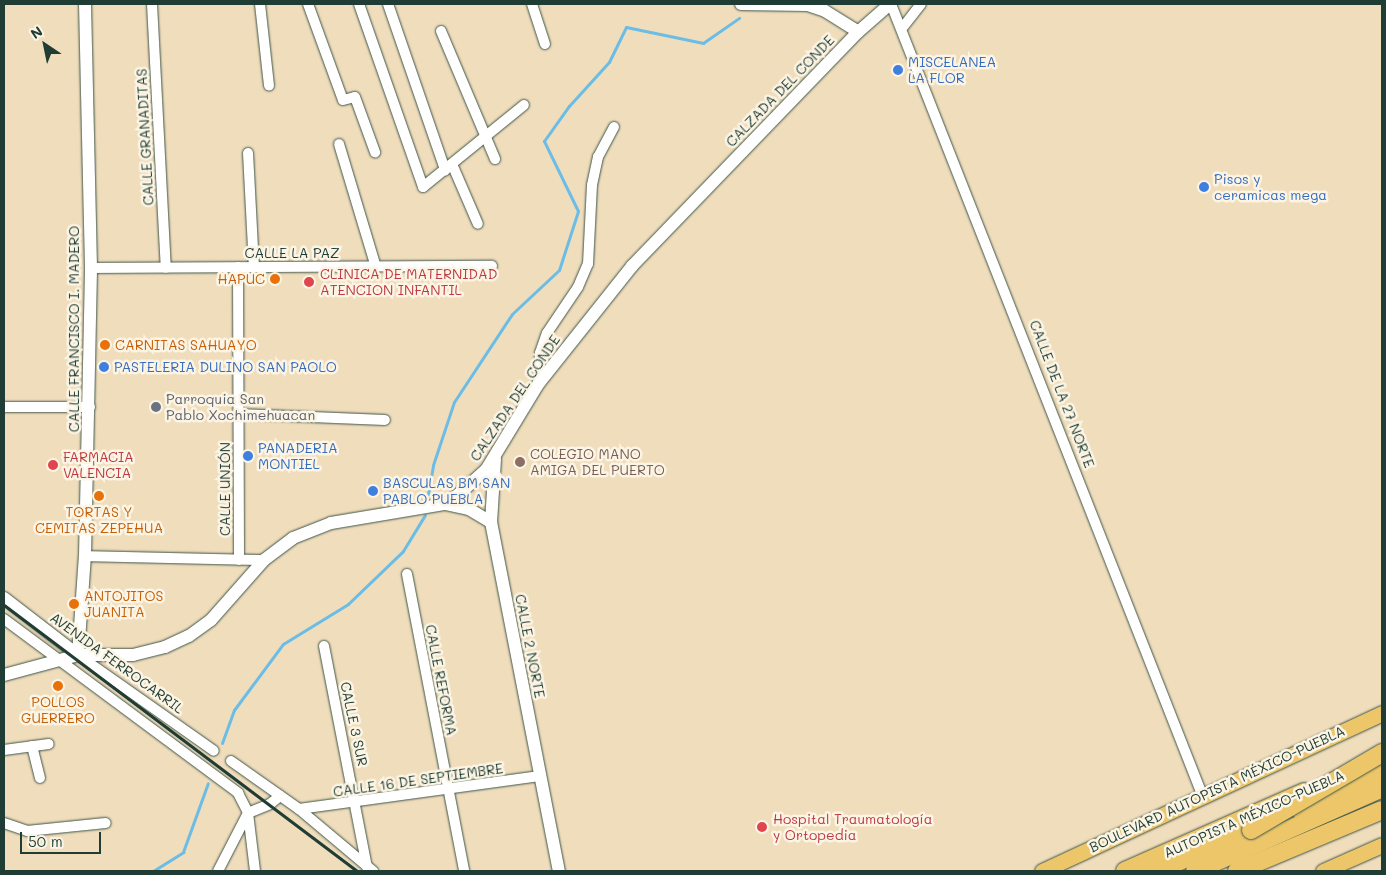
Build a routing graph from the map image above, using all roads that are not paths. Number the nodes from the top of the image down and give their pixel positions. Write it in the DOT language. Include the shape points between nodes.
graph roads {
  1 [pos="85,4"];
  2 [pos="152,4"];
  3 [pos="260,4"];
  4 [pos="308,4"];
  5 [pos="359,4"];
  6 [pos="388,4"];
  7 [pos="532,4"];
  8 [pos="742,4"];
  9 [pos="890,4"];
  10 [pos="921,4"];
  11 [pos="902,27"];
  12 [pos="440,31"];
  13 [pos="858,32"];
  14 [pos="545,44"];
  15 [pos="269,86"];
  16 [pos="524,105"];
  17 [pos="614,127"];
  18 [pos="484,137"];
  19 [pos="339,144"];
  20 [pos="374,152"];
  21 [pos="248,153"];
  22 [pos="495,159"];
  23 [pos="448,167"];
  24 [pos="478,224"];
  25 [pos="254,266"];
  26 [pos="492,266"];
  27 [pos="238,267"];
  28 [pos="376,267"];
  29 [pos="92,268"];
  30 [pos="166,268"];
  31 [pos="539,383"];
  32 [pos="4,407"];
  33 [pos="90,407"];
  34 [pos="238,414"];
  35 [pos="385,420"];
  36 [pos="495,458"];
  37 [pos="445,504"];
  38 [pos="491,522"];
  39 [pos="85,556"];
  40 [pos="239,560"];
  41 [pos="264,560"];
  42 [pos="407,574"];
  43 [pos="4,598"];
  44 [pos="4,619"];
  45 [pos="324,646"];
  46 [pos="78,655"];
  47 [pos="58,659"];
  48 [pos="4,675"];
  49 [pos="1382,713"];
  50 [pos="49,744"];
  51 [pos="32,746"];
  52 [pos="4,750"];
  53 [pos="214,751"];
  54 [pos="1382,755"];
  55 [pos="230,761"];
  56 [pos="1382,772"];
  57 [pos="540,776"];
  58 [pos="40,778"];
  59 [pos="1382,788"];
  60 [pos="449,790"];
  61 [pos="1382,795"];
  62 [pos="280,796"];
  63 [pos="1203,797"];
  64 [pos="356,804"];
  65 [pos="299,809"];
  66 [pos="1382,810"];
  67 [pos="248,813"];
  68 [pos="4,823"];
  69 [pos="106,823"];
  70 [pos="1250,830"];
  71 [pos="1382,845"];
  72 [pos="1047,868"];
  73 [pos="370,869"];
  74 [pos="218,871"];
  75 [pos="256,871"];
  76 [pos="464,871"];
  77 [pos="559,871"];
  78 [pos="1034,871"];
  79 [pos="1125,871"];
  80 [pos="1157,871"];
  81 [pos="1195,871"];
  82 [pos="1210,871"];
  83 [pos="1237,871"];
  84 [pos="1324,871"];
  1 -- 29 [label="street, CALLE FRANCISCO I. MADERO"];
  2 -- 30 [label="street, CALLE GRANADITAS"];
  3 -- 15 [label="street"];
  4 -- 20 [label="street" via="342,100 355,96"];
  5 -- 23 [label="street" via="423,187"];
  6 -- 23 [label="street"];
  7 -- 14 [label="street"];
  8 -- 13 [label="street" via="808,5 825,11"];
  9 -- 11 [label="street, CALLE DE LA 27 NORTE"];
  9 -- 13 [label="street, CALZADA DEL CONDE"];
  10 -- 11 [label="street"];
  11 -- 63 [label="street, CALLE DE LA 27 NORTE"];
  12 -- 18 [label="street"];
  13 -- 31 [label="street, CALZADA DEL CONDE" via="632,266"];
  16 -- 18 [label="street"];
  17 -- 31 [label="street" via="598,157 592,185 588,264 578,286 547,333 540,354"];
  18 -- 22 [label="street"];
  18 -- 23 [label="street"];
  19 -- 28 [label="street"];
  21 -- 25 [label="street"];
  23 -- 24 [label="street"];
  25 -- 27 [label="street, CALLE LA PAZ"];
  25 -- 28 [label="street, CALLE LA PAZ"];
  26 -- 28 [label="street, CALLE LA PAZ"];
  27 -- 30 [label="street, CALLE LA PAZ"];
  27 -- 34 [label="street, CALLE UNIÓN"];
  29 -- 30 [label="street, CALLE LA PAZ"];
  29 -- 33 [label="street, CALLE FRANCISCO I. MADERO"];
  31 -- 36 [label="street, CALZADA DEL CONDE"];
  32 -- 33 [label="street"];
  33 -- 39 [label="street, CALLE FRANCISCO I. MADERO"];
  34 -- 35 [label="street"];
  34 -- 40 [label="street, CALLE UNIÓN"];
  36 -- 37 [label="street, CALZADA DEL CONDE" via="480,476"];
  36 -- 38 [label="street, CALLE 2 NORTE"];
  37 -- 38 [label="street" via="463,506"];
  37 -- 41 [label="street, CALZADA DEL CONDE" via="312,528"];
  38 -- 57 [label="street, CALLE 2 NORTE"];
  39 -- 40 [label="street"];
  39 -- 46 [label="street, CALLE FRANCISCO I. MADERO"];
  40 -- 41 [label="street"];
  41 -- 46 [label="street, CALZADA DEL CONDE" via="211,620 190,636 166,647 133,655"];
  42 -- 60 [label="street, CALLE REFORMA"];
  43 -- 46 [label="street, AVENIDA FERROCARRIL"];
  44 -- 47 [label="street"];
  45 -- 64 [label="street, CALLE 3 SUR"];
  46 -- 47 [label="street, CALZADA DEL CONDE"];
  46 -- 53 [label="street, AVENIDA FERROCARRIL"];
  47 -- 48 [label="street, CALZADA DEL CONDE"];
  47 -- 67 [label="street" via="238,793"];
  49 -- 63 [label="main road, BOULEVARD AUTOPISTA MÉXICO-PUEBLA"];
  50 -- 51 [label="street"];
  51 -- 52 [label="street"];
  51 -- 58 [label="street"];
  54 -- 70 [label="highway, bridge"];
  54 -- 79 [label="highway, AUTOPISTA MÉXICO-PUEBLA"];
  55 -- 62 [label="street"];
  56 -- 70 [label="highway, bridge"];
  57 -- 60 [label="street, CALLE 16 DE SEPTIEMBRE"];
  57 -- 77 [label="street, CALLE 2 NORTE"];
  59 -- 81 [label="highway"];
  60 -- 64 [label="street, CALLE 16 DE SEPTIEMBRE"];
  60 -- 76 [label="street, CALLE REFORMA"];
  61 -- 82 [label="highway"];
  62 -- 65 [label="street"];
  62 -- 67 [label="street"];
  63 -- 72 [label="main road, BOULEVARD AUTOPISTA MÉXICO-PUEBLA"];
  64 -- 65 [label="street, CALLE 16 DE SEPTIEMBRE"];
  64 -- 73 [label="street, CALLE 3 SUR"];
  65 -- 73 [label="street"];
  66 -- 83 [label="highway"];
  67 -- 74 [label="street"];
  67 -- 75 [label="street"];
  68 -- 69 [label="street" via="28,831"];
  70 -- 80 [label="highway"];
  71 -- 84 [label="main road"];
  72 -- 78 [label="street"];
}
